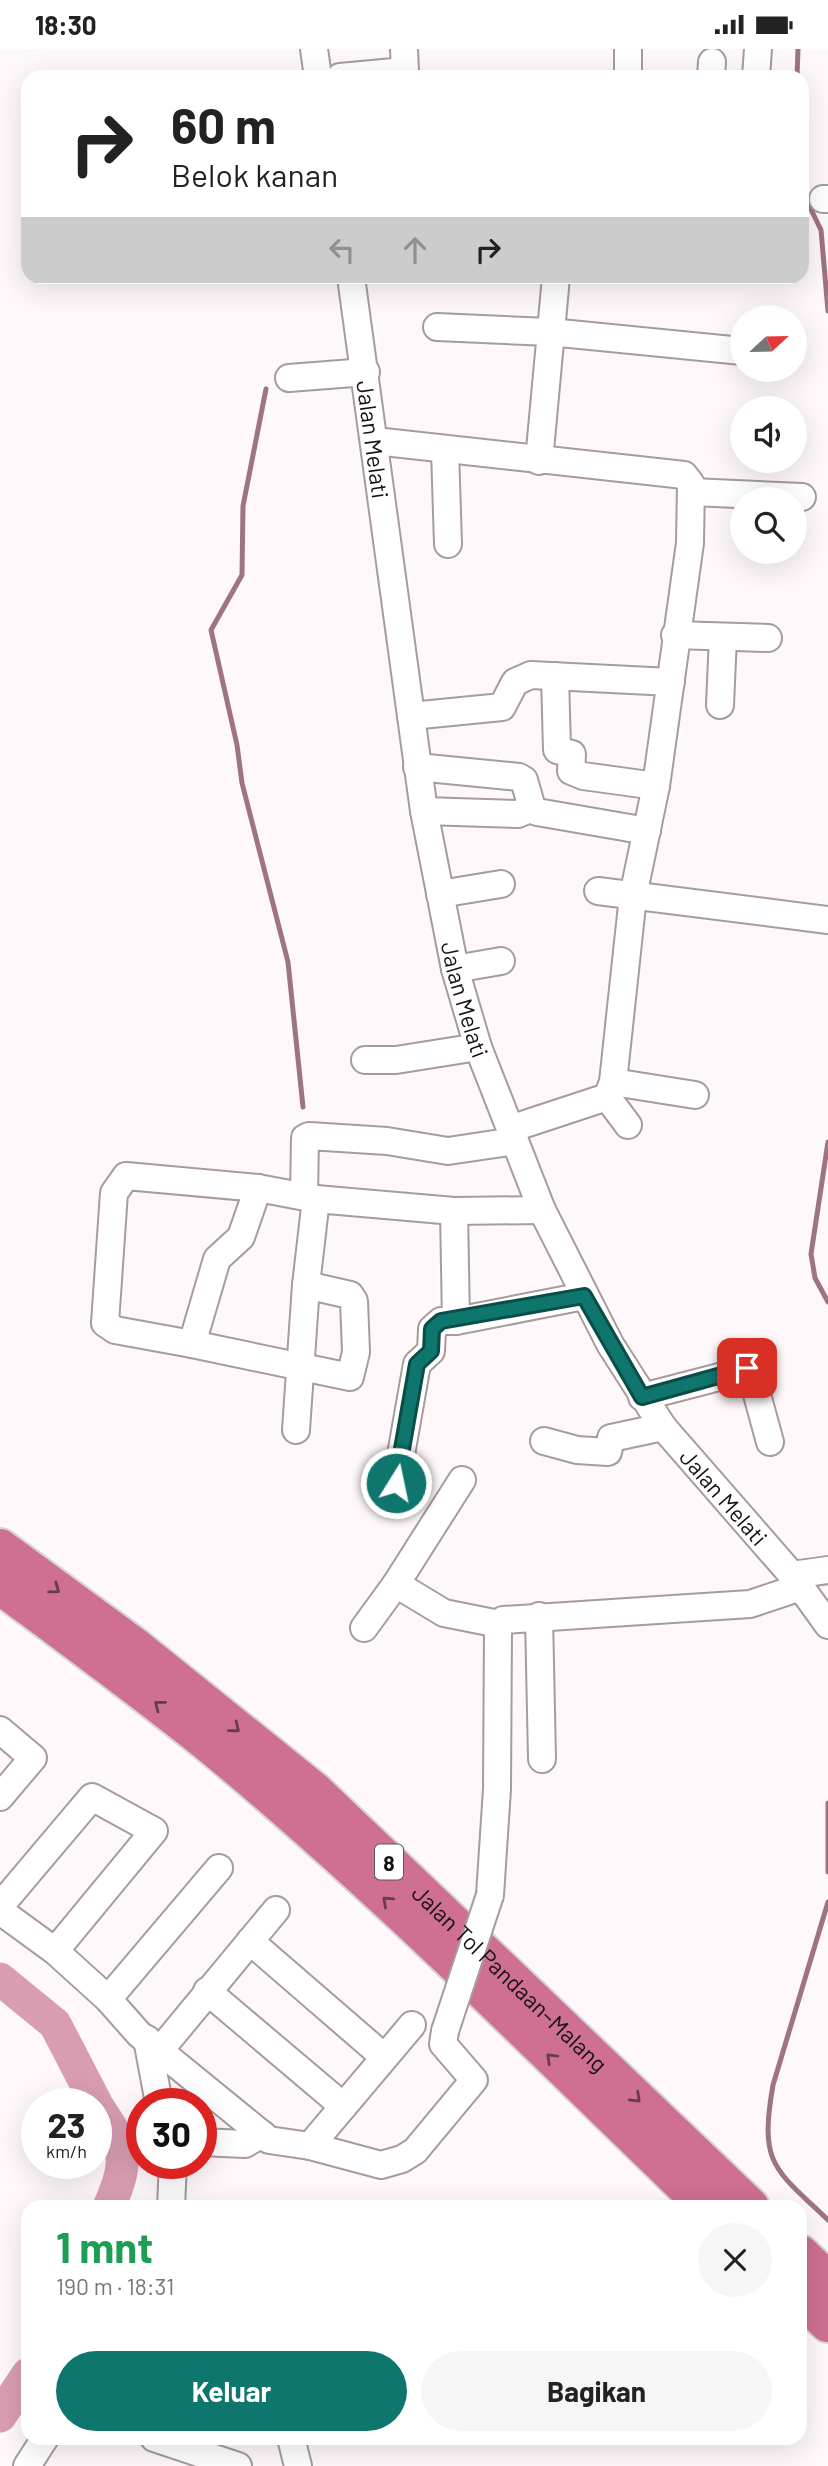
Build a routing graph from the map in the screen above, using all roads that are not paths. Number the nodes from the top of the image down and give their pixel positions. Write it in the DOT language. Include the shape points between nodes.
graph roads {
  1 [pos="314,49"];
  2 [pos="404,49"];
  3 [pos="628,49"];
  4 [pos="758,49"];
  5 [pos="317,70"];
  6 [pos="405,70"];
  7 [pos="628,70"];
  8 [pos="756,70"];
  9 [pos="352,284"];
  10 [pos="555,284"];
  11 [pos="437,327"];
  12 [pos="550,332"];
  13 [pos="730,350"];
  14 [pos="366,372"];
  15 [pos="289,378"];
  16 [pos="375,441"];
  17 [pos="445,450"];
  18 [pos="539,461"];
  19 [pos="692,492"];
  20 [pos="730,494"];
  21 [pos="448,544"];
  22 [pos="675,635"];
  23 [pos="723,637"];
  24 [pos="768,638"];
  25 [pos="555,676"];
  26 [pos="671,682"];
  27 [pos="720,705"];
  28 [pos="411,716"];
  29 [pos="417,767"];
  30 [pos="656,786"];
  31 [pos="531,808"];
  32 [pos="424,811"];
  33 [pos="647,831"];
  34 [pos="501,884"];
  35 [pos="598,891"];
  36 [pos="440,894"];
  37 [pos="633,896"];
  38 [pos="828,920"];
  39 [pos="501,961"];
  40 [pos="455,968"];
  41 [pos="478,1047"];
  42 [pos="365,1060"];
  43 [pos="610,1089"];
  44 [pos="695,1094"];
  45 [pos="628,1125"];
  46 [pos="512,1135"];
  47 [pos="258,1188"];
  48 [pos="308,1194"];
  49 [pos="542,1210"];
  50 [pos="454,1211"];
  51 [pos="306,1285"];
  52 [pos="584,1296"];
  53 [pos="456,1321"];
  54 [pos="192,1344"];
  55 [pos="302,1368"];
  56 [pos="642,1397"];
  57 [pos="655,1429"];
  58 [pos="296,1430"];
  59 [pos="544,1441"];
  60 [pos="770,1442"];
  61 [pos="462,1480"];
  62 [pos="396,1483"];
  63 [pos="0,1548"];
  64 [pos="828,1570"];
  65 [pos="797,1581"];
  66 [pos="396,1584"];
  67 [pos="0,1585"];
  68 [pos="539,1616"];
  69 [pos="499,1624"];
  70 [pos="828,1625"];
  71 [pos="364,1627"];
  72 [pos="0,1730"];
  73 [pos="542,1759"];
  74 [pos="0,1797"];
  75 [pos="219,1868"];
  76 [pos="0,1906"];
  77 [pos="276,1910"];
  78 [pos="0,1911"];
  79 [pos="250,1941"];
  80 [pos="55,1951"];
  81 [pos="207,1991"];
  82 [pos="108,1999"];
  83 [pos="412,2025"];
  84 [pos="154,2044"];
  85 [pos="384,2057"];
  86 [pos="158,2088"];
  87 [pos="343,2106"];
  88 [pos="262,2134"];
  89 [pos="217,2143"];
  90 [pos="310,2146"];
  91 [pos="172,2179"];
  92 [pos="171,2200"];
  93 [pos="700,2200"];
  94 [pos="743,2200"];
  95 [pos="807,2261"];
  96 [pos="828,2281"];
  97 [pos="807,2303"];
  98 [pos="828,2323"];
  99 [pos="40,2445"];
  100 [pos="175,2445"];
  101 [pos="293,2445"];
  102 [pos="27,2466"];
  103 [pos="238,2466"];
  104 [pos="298,2466"];
  1 -- 5 [label="street"];
  2 -- 6 [label="street"];
  3 -- 7 [label="street"];
  4 -- 8 [label="street"];
  9 -- 14 [label="street, Jalan Melati"];
  10 -- 12 [label="street"];
  11 -- 12 [label="street"];
  12 -- 13 [label="street"];
  12 -- 18 [label="street"];
  14 -- 15 [label="street"];
  14 -- 16 [label="street, Jalan Melati"];
  16 -- 17 [label="street"];
  16 -- 28 [label="street, Jalan Melati"];
  17 -- 18 [label="street"];
  17 -- 21 [label="street"];
  18 -- 19 [label="street" via="684,475"];
  19 -- 20 [label="street"];
  19 -- 22 [label="street" via="690,543"];
  22 -- 23 [label="street"];
  22 -- 26 [label="street"];
  23 -- 24 [label="street"];
  23 -- 27 [label="street"];
  25 -- 26 [label="street"];
  25 -- 28 [label="street" via="519,678 502,707"];
  25 -- 30 [label="street" via="557,750 572,754 571,771"];
  26 -- 30 [label="street"];
  28 -- 29 [label="street, Jalan Melati"];
  29 -- 31 [label="street" via="519,777 524,780"];
  29 -- 32 [label="street, Jalan Melati"];
  30 -- 33 [label="street"];
  31 -- 32 [label="street" via="518,814"];
  31 -- 33 [label="street"];
  32 -- 36 [label="street, Jalan Melati"];
  33 -- 37 [label="street"];
  34 -- 36 [label="street"];
  35 -- 37 [label="street"];
  36 -- 40 [label="street, Jalan Melati"];
  37 -- 38 [label="street"];
  37 -- 43 [label="street"];
  39 -- 40 [label="street"];
  40 -- 41 [label="street, Jalan Melati"];
  41 -- 42 [label="street" via="396,1060"];
  41 -- 46 [label="street, Jalan Melati"];
  43 -- 44 [label="street"];
  43 -- 45 [label="street"];
  43 -- 46 [label="street"];
  46 -- 48 [label="street" via="448,1150 309,1136 305,1138"];
  46 -- 49 [label="street, Jalan Melati"];
  47 -- 48 [label="street"];
  47 -- 54 [label="street" via="241,1237 217,1259"];
  47 -- 54 [label="street" via="128,1176 114,1193 106,1326"];
  48 -- 50 [label="street"];
  48 -- 51 [label="street"];
  49 -- 50 [label="street"];
  49 -- 52 [label="street, Jalan Melati"];
  50 -- 53 [label="street"];
  51 -- 55 [label="street"];
  51 -- 55 [label="street" via="350,1295 355,1309 355,1352 350,1377"];
  52 -- 53 [label="street"];
  52 -- 56 [label="street, Jalan Melati"];
  53 -- 62 [label="street" via="441,1321 432,1329 431,1351 417,1364"];
  54 -- 55 [label="street"];
  55 -- 58 [label="street"];
  56 -- 57 [label="street, Jalan Melati"];
  56 -- 60 [label="street" via="750,1369"];
  57 -- 59 [label="street" via="611,1439 608,1452"];
  57 -- 65 [label="street, Jalan Melati"];
  61 -- 66 [label="street"];
  63 -- 94 [label="highway, Jalan Tol Pandaan–Malang / 8, one-way" via="135,1647 314,1791"];
  64 -- 65 [label="street"];
  65 -- 68 [label="street" via="750,1604"];
  65 -- 70 [label="street, Jalan Melati"];
  66 -- 69 [label="street" via="444,1613"];
  66 -- 71 [label="street"];
  93 -- 67 [label="highway, Jalan Tol Pandaan–Malang / 8, one-way" via="298,1821 206,1742"];
  68 -- 69 [label="street" via="509,1618"];
  68 -- 73 [label="street"];
  69 -- 90 [label="street, bridge" via="490,1895 443,2044 474,2080 415,2151 402,2159 381,2165"];
  72 -- 74 [label="street" via="33,1758"];
  75 -- 82 [label="street"];
  76 -- 80 [label="street" via="92,1797 154,1831"];
  77 -- 79 [label="street"];
  78 -- 80 [label="street"];
  79 -- 81 [label="street"];
  79 -- 85 [label="street"];
  80 -- 82 [label="street"];
  81 -- 84 [label="street"];
  81 -- 87 [label="street"];
  82 -- 84 [label="street"];
  83 -- 85 [label="street"];
  84 -- 86 [label="street"];
  84 -- 88 [label="street"];
  85 -- 87 [label="street"];
  87 -- 90 [label="street"];
  88 -- 89 [label="street" via="245,2144"];
  88 -- 90 [label="street" via="269,2140"];
  91 -- 92 [label="street"];
  95 -- 96 [label="highway"];
  97 -- 98 [label="highway"];
  99 -- 102 [label="street"];
  100 -- 103 [label="street"];
  101 -- 104 [label="street"];
}
